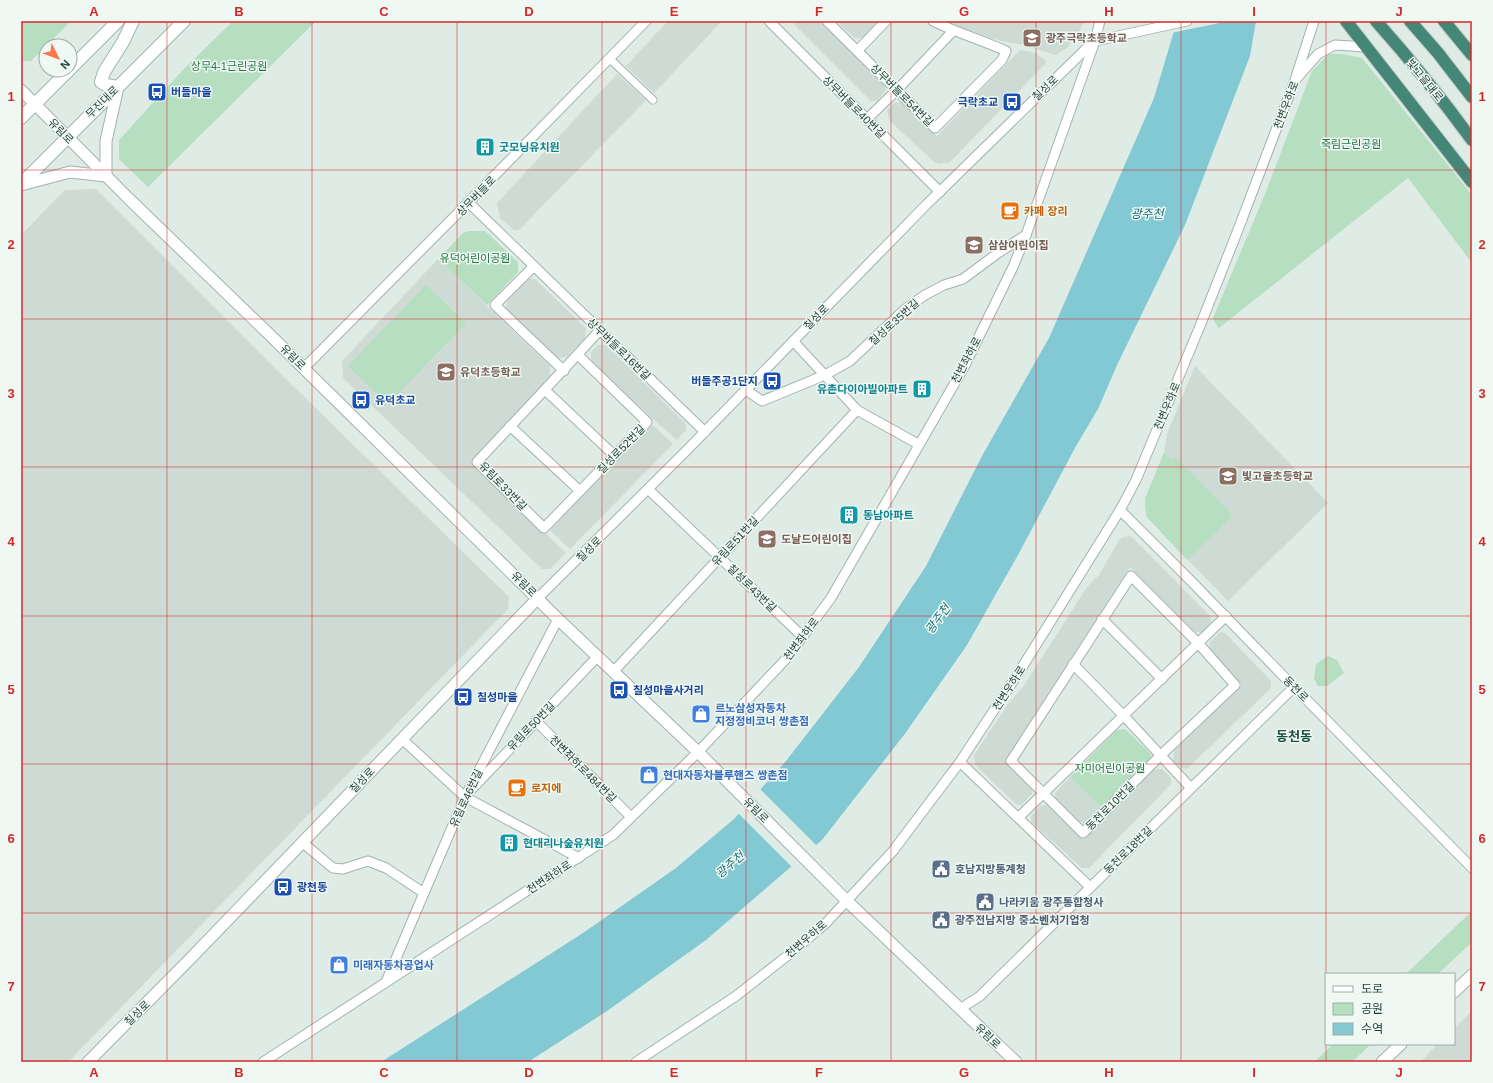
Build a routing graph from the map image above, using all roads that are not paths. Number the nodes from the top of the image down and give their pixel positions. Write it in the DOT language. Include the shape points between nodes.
graph roads {
  1 [pos="118,21"];
  2 [pos="133,21"];
  3 [pos="184,21"];
  4 [pos="646,21"];
  5 [pos="827,21"];
  6 [pos="886,21"];
  7 [pos="933,21"];
  8 [pos="1100,21"];
  9 [pos="1187,21"];
  10 [pos="1314,21"];
  11 [pos="1346,21"];
  12 [pos="1359,21"];
  13 [pos="1376,21"];
  14 [pos="1444,21"];
  15 [pos="774,22"];
  16 [pos="1412,23"];
  17 [pos="953,31"];
  18 [pos="1094,41"];
  19 [pos="1366,47"];
  20 [pos="858,50"];
  21 [pos="1472,55"];
  22 [pos="610,59"];
  23 [pos="78,62"];
  24 [pos="62,78"];
  25 [pos="1295,80"];
  26 [pos="118,87"];
  27 [pos="21,90"];
  28 [pos="897,90"];
  29 [pos="1472,97"];
  30 [pos="652,100"];
  31 [pos="34,104"];
  32 [pos="21,118"];
  33 [pos="867,119"];
  34 [pos="67,137"];
  35 [pos="1472,140"];
  36 [pos="106,176"];
  37 [pos="1472,182"];
  38 [pos="21,184"];
  39 [pos="940,192"];
  40 [pos="469,203"];
  41 [pos="1026,235"];
  42 [pos="534,266"];
  43 [pos="600,330"];
  44 [pos="793,340"];
  45 [pos="578,355"];
  46 [pos="304,368"];
  47 [pos="564,371"];
  48 [pos="824,375"];
  49 [pos="545,390"];
  50 [pos="746,390"];
  51 [pos="857,410"];
  52 [pos="510,426"];
  53 [pos="705,432"];
  54 [pos="918,444"];
  55 [pos="615,456"];
  56 [pos="648,489"];
  57 [pos="580,491"];
  58 [pos="1120,510"];
  59 [pos="544,528"];
  60 [pos="720,558"];
  61 [pos="538,598"];
  62 [pos="1226,616"];
  63 [pos="558,619"];
  64 [pos="1102,619"];
  65 [pos="803,637"];
  66 [pos="1198,644"];
  67 [pos="598,656"];
  68 [pos="1073,664"];
  69 [pos="614,671"];
  70 [pos="1162,679"];
  71 [pos="1294,687"];
  72 [pos="1124,716"];
  73 [pos="536,721"];
  74 [pos="402,739"];
  75 [pos="701,756"];
  76 [pos="1160,756"];
  77 [pos="960,762"];
  78 [pos="1191,788"];
  79 [pos="1043,793"];
  80 [pos="465,797"];
  81 [pos="631,817"];
  82 [pos="1019,817"];
  83 [pos="303,843"];
  84 [pos="579,858"];
  85 [pos="1472,868"];
  86 [pos="1090,887"];
  87 [pos="424,893"];
  88 [pos="847,901"];
  89 [pos="1472,975"];
  90 [pos="386,982"];
  91 [pos="1455,991"];
  92 [pos="960,1009"];
  93 [pos="1400,1045"];
  94 [pos="89,1062"];
  95 [pos="263,1062"];
  96 [pos="636,1062"];
  97 [pos="1016,1062"];
  98 [pos="1382,1062"];
  1 -- 23 [label="main road"];
  2 -- 26 [label="main road" via="101,82"];
  3 -- 26 [label="main road, 무진대로"];
  4 -- 22 [label="street, 상무버들로"];
  5 -- 20 [label="street, 상무버들로54번길"];
  6 -- 20 [label="street"];
  7 -- 17 [label="street"];
  8 -- 18 [label="street, 천변좌하로"];
  9 -- 18 [label="street"];
  10 -- 25 [label="street, 천변우하로"];
  11 -- 19 [label="highway"];
  12 -- 19 [label="highway" via="1359,29"];
  13 -- 35 [label="highway, 빛고을대로"];
  14 -- 21 [label="highway"];
  15 -- 33 [label="street, 상무버들로40번길"];
  16 -- 29 [label="highway"];
  17 -- 28 [label="street"];
  17 -- 28 [label="street, 상무버들로54번길" via="1006,51 1002,60 935,128"];
  18 -- 39 [label="street, 칠성로"];
  18 -- 41 [label="street, 천변좌하로"];
  19 -- 25 [label="street" via="1335,45 1318,54"];
  19 -- 37 [label="highway"];
  20 -- 28 [label="street, 상무버들로54번길"];
  22 -- 30 [label="street"];
  22 -- 40 [label="street, 상무버들로"];
  24 -- 31 [label="main road"];
  25 -- 58 [label="street, 천변우하로" via="1200,326 1136,480"];
  26 -- 34 [label="main road, 무진대로"];
  26 -- 36 [label="street" via="106,141"];
  27 -- 31 [label="street, 유림로"];
  28 -- 33 [label="street"];
  31 -- 32 [label="main road"];
  31 -- 34 [label="street, 유림로"];
  33 -- 39 [label="street, 상무버들로40번길"];
  34 -- 36 [label="street, 유림로"];
  34 -- 38 [label="main road, 무진대로"];
  36 -- 38 [label="street" via="70,172"];
  36 -- 46 [label="street, 유림로"];
  39 -- 44 [label="street, 칠성로"];
  40 -- 42 [label="street, 상무버들로16번길"];
  40 -- 46 [label="street, 상무버들로"];
  41 -- 48 [label="street, 칠성로35번길" via="963,279 925,295 904,310 850,361"];
  41 -- 54 [label="street, 천변좌하로" via="964,367"];
  42 -- 43 [label="street, 상무버들로16번길"];
  42 -- 47 [label="street" via="495,305"];
  43 -- 45 [label="street, 유림로33번길"];
  43 -- 53 [label="street, 상무버들로16번길"];
  44 -- 48 [label="street"];
  44 -- 50 [label="street, 칠성로"];
  45 -- 47 [label="street, 유림로33번길"];
  45 -- 55 [label="street, 칠성로52번길" via="647,422"];
  46 -- 61 [label="street, 유림로"];
  47 -- 49 [label="street, 유림로33번길"];
  48 -- 50 [label="street, 칠성로35번길" via="762,401"];
  48 -- 51 [label="street"];
  49 -- 52 [label="street, 유림로33번길"];
  49 -- 55 [label="street"];
  50 -- 53 [label="street, 칠성로"];
  51 -- 54 [label="street"];
  51 -- 60 [label="street, 유림로51번길"];
  52 -- 57 [label="street"];
  52 -- 59 [label="street, 유림로33번길" via="477,462"];
  53 -- 56 [label="street, 칠성로"];
  54 -- 65 [label="street, 천변좌하로" via="835,591"];
  55 -- 57 [label="street, 칠성로52번길"];
  56 -- 60 [label="street, 칠성로43번길"];
  56 -- 61 [label="street, 칠성로"];
  57 -- 59 [label="street, 칠성로52번길"];
  58 -- 62 [label="street, 동천로"];
  58 -- 77 [label="street, 천변우하로"];
  60 -- 65 [label="street, 칠성로43번길"];
  60 -- 69 [label="street, 유림로51번길"];
  61 -- 63 [label="street, 유림로"];
  61 -- 74 [label="street, 칠성로"];
  62 -- 66 [label="street"];
  62 -- 71 [label="street, 동천로"];
  63 -- 67 [label="street, 유림로"];
  63 -- 80 [label="street, 유림로46번길"];
  64 -- 66 [label="street, 동천로10번길" via="1131,576"];
  64 -- 68 [label="street, 동천로10번길"];
  64 -- 70 [label="street"];
  65 -- 75 [label="street, 천변좌하로"];
  66 -- 70 [label="street"];
  66 -- 76 [label="street, 동천로10번길" via="1235,685"];
  67 -- 69 [label="street, 유림로"];
  67 -- 73 [label="street, 유림로50번길"];
  68 -- 72 [label="street"];
  68 -- 79 [label="street, 동천로10번길" via="1011,761"];
  69 -- 75 [label="street, 유림로"];
  70 -- 72 [label="street"];
  71 -- 78 [label="street, 동천로18번길"];
  71 -- 85 [label="street, 동천로"];
  72 -- 76 [label="street"];
  72 -- 79 [label="street"];
  73 -- 80 [label="street, 유림로50번길"];
  73 -- 81 [label="street, 천변좌하로484번길"];
  74 -- 80 [label="street"];
  74 -- 83 [label="street, 칠성로"];
  75 -- 81 [label="street, 천변좌하로"];
  75 -- 88 [label="street, 유림로"];
  76 -- 78 [label="street"];
  76 -- 79 [label="street, 동천로10번길" via="1083,833"];
  77 -- 82 [label="street"];
  77 -- 88 [label="street, 천변우하로" via="893,850"];
  78 -- 86 [label="street, 동천로18번길"];
  79 -- 82 [label="street"];
  80 -- 84 [label="street"];
  80 -- 87 [label="street, 유림로46번길"];
  81 -- 84 [label="street, 천변좌하로" via="613,834"];
  82 -- 86 [label="street"];
  83 -- 87 [label="street" via="333,868 343,869 368,861 386,868"];
  83 -- 94 [label="street, 칠성로"];
  84 -- 90 [label="street, 천변좌하로"];
  86 -- 92 [label="street, 동천로18번길" via="980,996"];
  87 -- 90 [label="street, 유림로46번길"];
  88 -- 92 [label="street, 유림로"];
  88 -- 96 [label="street, 천변우하로" via="805,941 742,991"];
  89 -- 91 [label="street"];
  90 -- 95 [label="street, 천변좌하로"];
  92 -- 97 [label="street, 유림로"];
  93 -- 98 [label="street"];
}
